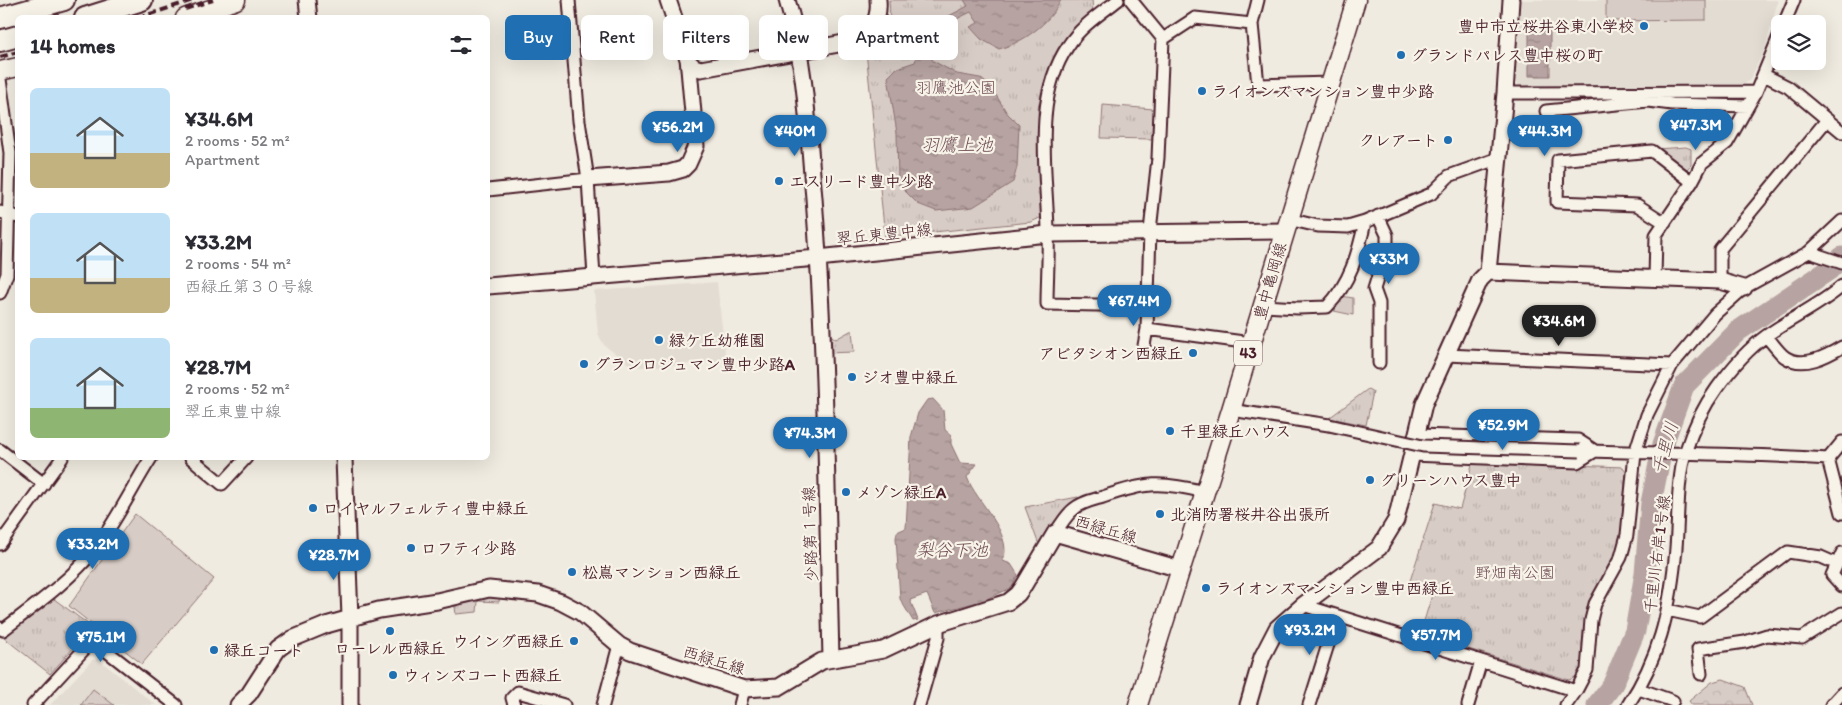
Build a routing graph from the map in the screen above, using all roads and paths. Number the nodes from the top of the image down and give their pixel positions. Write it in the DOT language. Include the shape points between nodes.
graph roads {
  1 [pos="64,0"];
  2 [pos="142,0"];
  3 [pos="236,0"];
  4 [pos="307,0"];
  5 [pos="569,0"];
  6 [pos="668,0"];
  7 [pos="787,0"];
  8 [pos="878,0"];
  9 [pos="1118,0"];
  10 [pos="1131,0"];
  11 [pos="1258,0"];
  12 [pos="1356,0"];
  13 [pos="1511,0"];
  14 [pos="1794,0"];
  15 [pos="94,15"];
  16 [pos="194,15"];
  17 [pos="309,15"];
  18 [pos="673,15"];
  19 [pos="791,15"];
  20 [pos="1788,15"];
  21 [pos="0,18"];
  22 [pos="1252,24"];
  23 [pos="15,37"];
  24 [pos="1163,39"];
  25 [pos="0,41"];
  26 [pos="828,46"];
  27 [pos="1771,57"];
  28 [pos="759,59"];
  29 [pos="688,60"];
  30 [pos="689,60"];
  31 [pos="801,60"];
  32 [pos="15,67"];
  33 [pos="0,71"];
  34 [pos="1764,75"];
  35 [pos="0,79"];
  36 [pos="1331,83"];
  37 [pos="1756,92"];
  38 [pos="1505,93"];
  39 [pos="1748,106"];
  40 [pos="1546,111"];
  41 [pos="1826,121"];
  42 [pos="1842,132"];
  43 [pos="14,154"];
  44 [pos="1499,158"];
  45 [pos="588,179"];
  46 [pos="1692,182"];
  47 [pos="490,190"];
  48 [pos="9,214"];
  49 [pos="1378,216"];
  50 [pos="1365,222"];
  51 [pos="1842,222"];
  52 [pos="1665,223"];
  53 [pos="1286,225"];
  54 [pos="1150,231"];
  55 [pos="1048,234"];
  56 [pos="1809,252"];
  57 [pos="818,258"];
  58 [pos="1842,262"];
  59 [pos="1488,272"];
  60 [pos="8,275"];
  61 [pos="594,277"];
  62 [pos="1655,279"];
  63 [pos="1720,281"];
  64 [pos="490,286"];
  65 [pos="1842,286"];
  66 [pos="1744,288"];
  67 [pos="0,293"];
  68 [pos="1147,306"];
  69 [pos="1262,306"];
  70 [pos="1147,329"];
  71 [pos="1766,336"];
  72 [pos="1251,343"];
  73 [pos="1842,347"];
  74 [pos="1143,351"];
  75 [pos="1446,355"];
  76 [pos="1379,363"];
  77 [pos="1672,365"];
  78 [pos="1231,410"];
  79 [pos="1417,435"];
  80 [pos="1842,442"];
  81 [pos="0,450"];
  82 [pos="1595,452"];
  83 [pos="1638,453"];
  84 [pos="1683,454"];
  85 [pos="1412,455"];
  86 [pos="1828,459"];
  87 [pos="61,460"];
  88 [pos="150,460"];
  89 [pos="193,460"];
  90 [pos="244,460"];
  91 [pos="344,460"];
  92 [pos="44,484"];
  93 [pos="1839,486"];
  94 [pos="1205,492"];
  95 [pos="1842,513"];
  96 [pos="1056,533"];
  97 [pos="0,544"];
  98 [pos="1840,559"];
  99 [pos="1180,569"];
  100 [pos="1842,586"];
  101 [pos="1303,605"];
  102 [pos="1667,610"];
  103 [pos="1842,613"];
  104 [pos="1337,616"];
  105 [pos="350,618"];
  106 [pos="938,624"];
  107 [pos="0,628"];
  108 [pos="619,645"];
  109 [pos="832,658"];
  110 [pos="1481,661"];
  111 [pos="1701,674"];
  112 [pos="744,689"];
  113 [pos="1639,689"];
  114 [pos="1576,691"];
  115 [pos="1842,694"];
  116 [pos="1673,702"];
  117 [pos="33,705"];
  118 [pos="176,705"];
  119 [pos="238,705"];
  120 [pos="350,705"];
  121 [pos="514,705"];
  122 [pos="564,705"];
  123 [pos="603,705"];
  124 [pos="740,705"];
  125 [pos="919,705"];
  126 [pos="1138,705"];
  127 [pos="1248,705"];
  128 [pos="1309,705"];
  129 [pos="1468,705"];
  130 [pos="1566,705"];
  131 [pos="1628,705"];
  132 [pos="1831,705"];
  1 -- 21 [label="highway"];
  2 -- 15 [label="highway"];
  3 -- 16 [label="main road"];
  4 -- 17 [label="street"];
  5 -- 45 [label="street" via="579,121"];
  6 -- 18 [label="street"];
  7 -- 19 [label="street, 少路第１号線"];
  8 -- 26 [label="street" via="874,25 862,37"];
  9 -- 55 [label="street" via="1088,22 1067,46 1052,79 1045,120"];
  10 -- 24 [label="street"];
  11 -- 22 [label="street"];
  12 -- 36 [label="main road, 豊中亀岡線 / 43"];
  13 -- 38 [label="street"];
  14 -- 20 [label="street"];
  22 -- 24 [label="street" via="1195,18"];
  22 -- 36 [label="street" via="1258,85"];
  23 -- 25 [label="highway"];
  24 -- 54 [label="street" via="1158,158"];
  27 -- 34 [label="street"];
  28 -- 30 [label="street" via="701,69 694,67"];
  29 -- 45 [label="street" via="696,146 688,164 669,173"];
  31 -- 57 [label="street, 少路第１号線"];
  32 -- 33 [label="main road"];
  34 -- 37 [label="street"];
  34 -- 41 [label="street" via="1788,87"];
  35 -- 43 [label="street"];
  36 -- 53 [label="main road, 豊中亀岡線 / 43"];
  37 -- 38 [label="street"];
  37 -- 39 [label="street"];
  38 -- 44 [label="street"];
  39 -- 40 [label="street" via="1648,101"];
  39 -- 46 [label="street" via="1727,143 1702,163"];
  41 -- 42 [label="street"];
  41 -- 63 [label="street" via="1720,249"];
  43 -- 48 [label="street"];
  44 -- 49 [label="street" via="1449,176 1431,194"];
  44 -- 59 [label="street"];
  45 -- 47 [label="street"];
  45 -- 61 [label="street"];
  46 -- 52 [label="street"];
  46 -- 52 [label="street" via="1652,151 1558,160 1558,202 1637,205"];
  48 -- 60 [label="street"];
  49 -- 50 [label="street"];
  49 -- 76 [label="street" via="1387,235 1387,247 1374,289 1378,303"];
  50 -- 53 [label="street" via="1348,227"];
  50 -- 69 [label="street" via="1354,266 1336,298 1327,307"];
  51 -- 56 [label="street"];
  52 -- 62 [label="street" via="1656,235"];
  53 -- 54 [label="street, 翠丘東豊中線"];
  53 -- 69 [label="main road, 豊中亀岡線 / 43"];
  54 -- 55 [label="street, 翠丘東豊中線"];
  54 -- 68 [label="street"];
  55 -- 57 [label="street, 翠丘東豊中線"];
  55 -- 68 [label="street" via="1047,304"];
  56 -- 58 [label="street"];
  56 -- 66 [label="street"];
  57 -- 61 [label="street, 翠丘東豊中線"];
  57 -- 109 [label="street, 少路第１号線"];
  59 -- 62 [label="street"];
  59 -- 75 [label="street" via="1480,280"];
  60 -- 67 [label="street"];
  61 -- 64 [label="street, 翠丘東豊中線"];
  62 -- 63 [label="street"];
  63 -- 66 [label="street"];
  65 -- 71 [label="street, 千里川右岸1号線"];
  66 -- 77 [label="street" via="1715,314"];
  68 -- 70 [label="street"];
  69 -- 72 [label="main road, 豊中亀岡線 / 43"];
  70 -- 72 [label="street"];
  70 -- 74 [label="street"];
  71 -- 73 [label="street" via="1786,358 1805,361 1825,358"];
  71 -- 84 [label="street, 千里川右岸1号線" via="1717,388"];
  72 -- 78 [label="main road, 豊中亀岡線 / 43"];
  75 -- 77 [label="street"];
  75 -- 79 [label="street" via="1424,404"];
  77 -- 83 [label="street" via="1647,415"];
  78 -- 82 [label="street, bridge" via="1422,446"];
  78 -- 94 [label="main road, 豊中亀岡線 / 43"];
  79 -- 82 [label="street" via="1578,440"];
  79 -- 85 [label="street"];
  80 -- 86 [label="street"];
  81 -- 92 [label="street"];
  82 -- 83 [label="street"];
  82 -- 85 [label="street" via="1577,462"];
  83 -- 84 [label="street"];
  83 -- 114 [label="street" via="1627,535 1621,557 1595,604 1590,620 1587,670"];
  84 -- 86 [label="street" via="1750,453"];
  84 -- 102 [label="street, 千里川右岸1号線" via="1675,558"];
  85 -- 101 [label="street" via="1396,520 1378,548"];
  86 -- 93 [label="street"];
  87 -- 92 [label="street"];
  88 -- 107 [label="street" via="120,515 94,551 29,610 3,630"];
  89 -- 90 [label="street" via="222,484"];
  91 -- 105 [label="street"];
  92 -- 97 [label="street"];
  93 -- 95 [label="street"];
  94 -- 96 [label="street" via="1164,483 1130,487 1079,505 1068,514"];
  94 -- 99 [label="main road, 豊中亀岡線 / 43"];
  96 -- 99 [label="street, 西緑丘線"];
  96 -- 106 [label="street, 西緑丘線" via="1013,598"];
  98 -- 100 [label="street" via="1832,575"];
  98 -- 102 [label="street" via="1788,552 1700,617"];
  99 -- 126 [label="main road, 豊中亀岡線 / 43"];
  101 -- 104 [label="street"];
  101 -- 127 [label="street" via="1277,628 1262,658"];
  102 -- 113 [label="street, 千里川右岸1号線" via="1658,649"];
  103 -- 111 [label="street" via="1802,638 1767,635 1698,649"];
  104 -- 110 [label="street"];
  104 -- 128 [label="street"];
  105 -- 108 [label="street, 西緑丘線" via="478,590 506,589 551,598 572,607"];
  105 -- 119 [label="street, 西緑丘線" via="292,639 278,648 249,694"];
  105 -- 120 [label="street"];
  106 -- 109 [label="street, 西緑丘線" via="883,650"];
  106 -- 125 [label="street" via="938,638"];
  108 -- 112 [label="street, 西緑丘線"];
  108 -- 123 [label="street"];
  109 -- 112 [label="street, 西緑丘線" via="814,664 779,687"];
  110 -- 114 [label="street"];
  110 -- 129 [label="street"];
  112 -- 124 [label="street"];
  113 -- 116 [label="street"];
  113 -- 131 [label="street, 千里川右岸1号線"];
  114 -- 130 [label="street"];
  115 -- 132 [label="street"];
  117 -- 118 [label="street" via="90,643 95,642"];
  121 -- 122 [label="street" via="512,698 518,692"];
}
